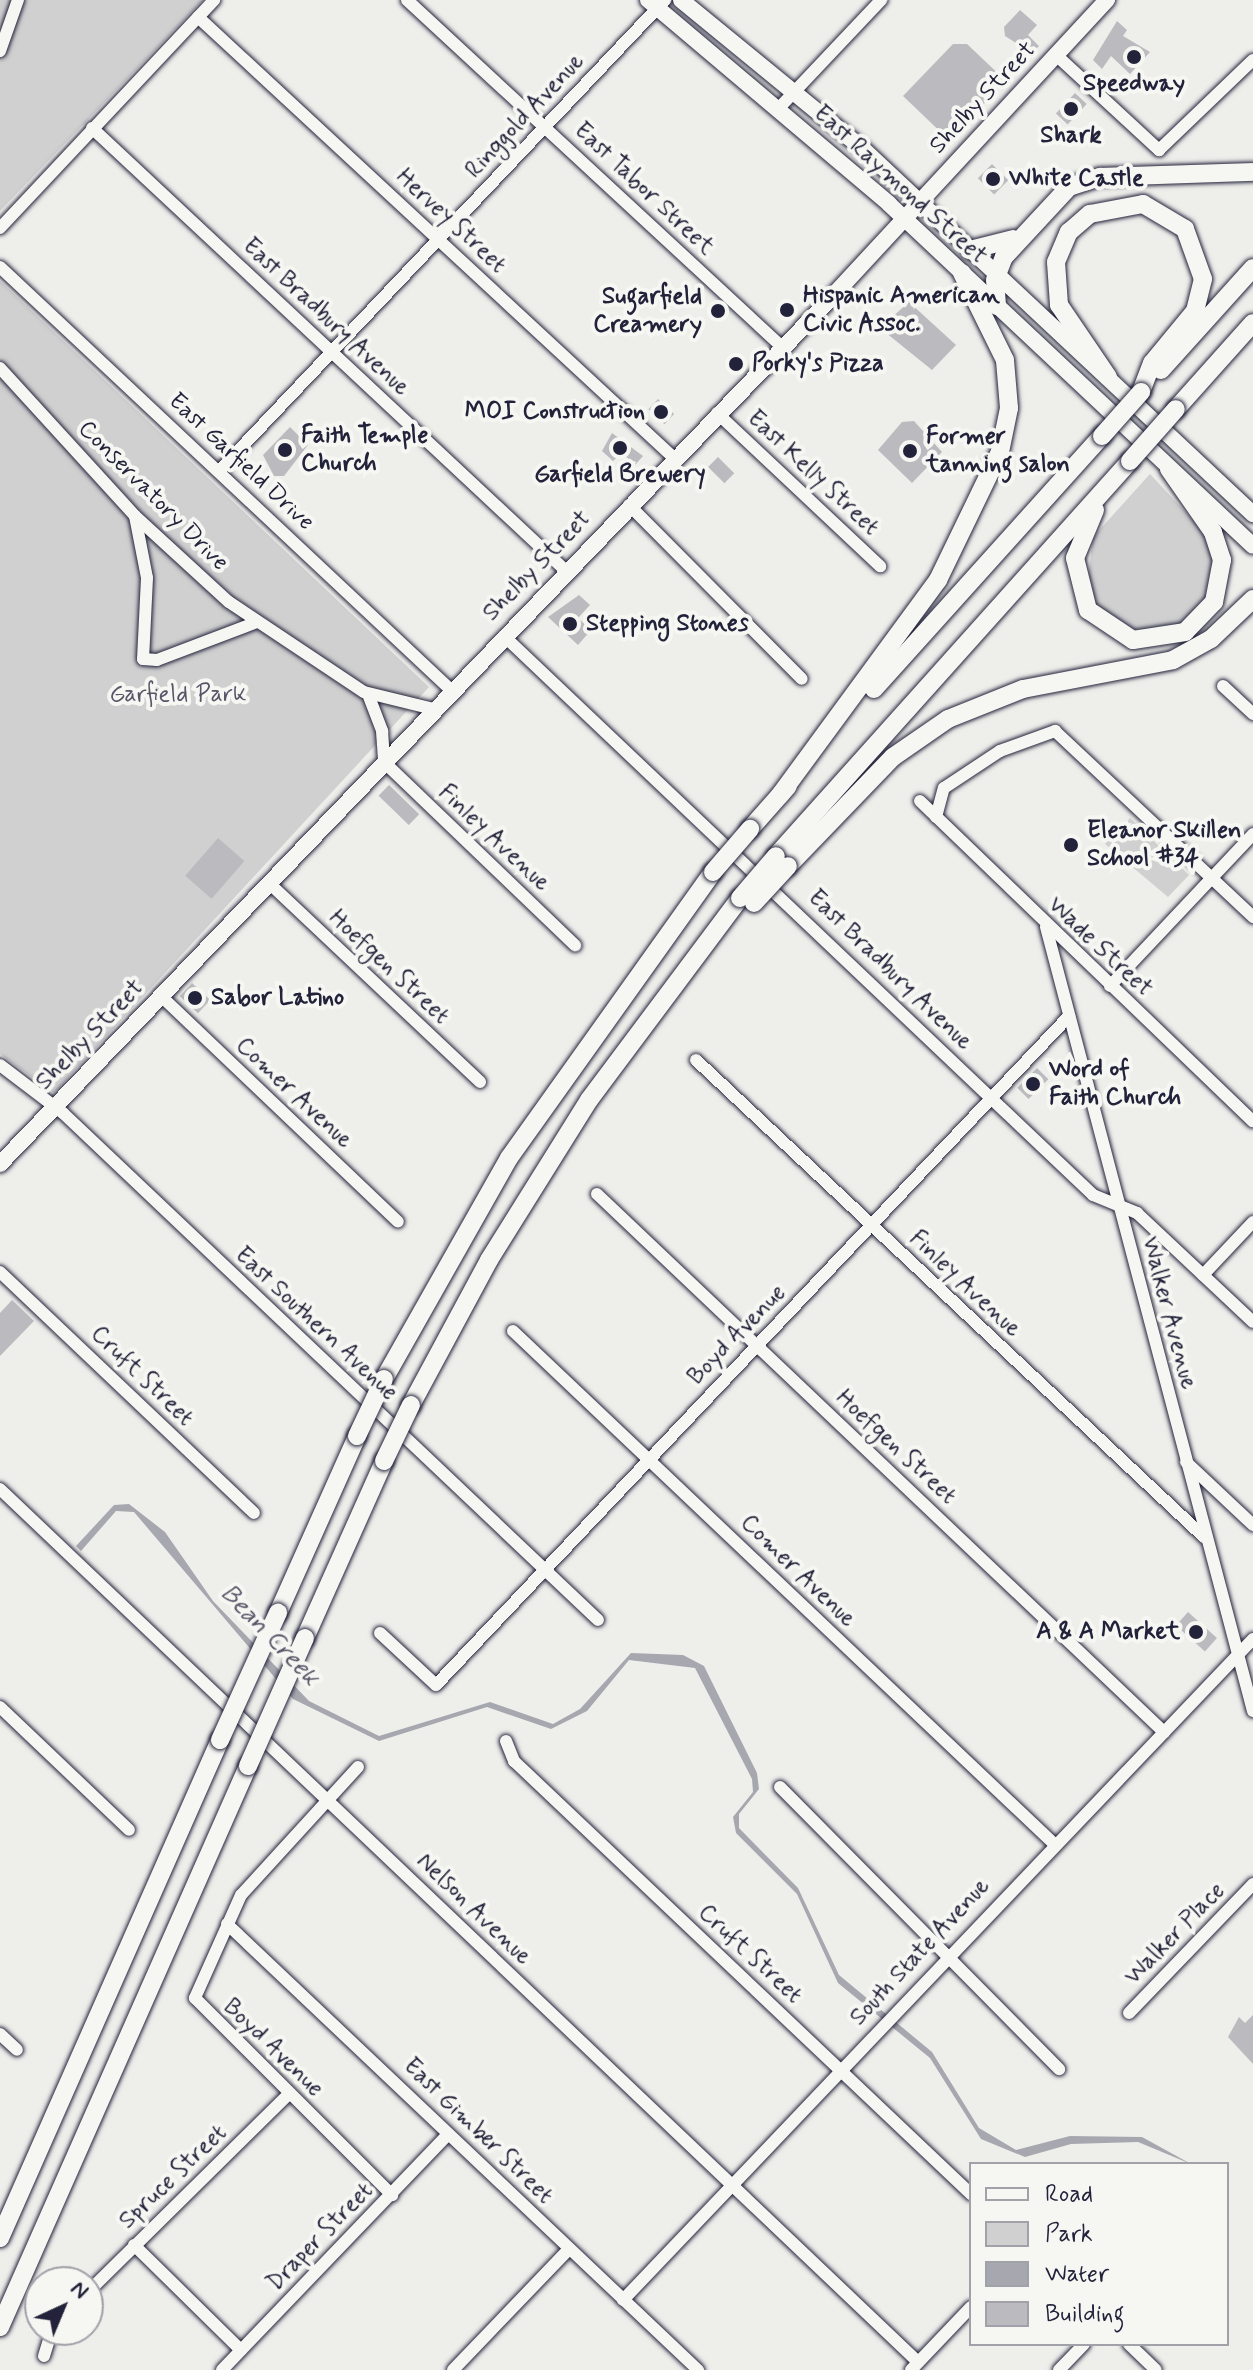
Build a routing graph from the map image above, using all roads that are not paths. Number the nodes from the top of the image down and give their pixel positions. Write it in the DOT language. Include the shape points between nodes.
graph roads {
  1 [pos="18,0"];
  2 [pos="214,0"];
  3 [pos="407,0"];
  4 [pos="681,0"];
  5 [pos="881,0"];
  6 [pos="1107,0"];
  7 [pos="656,3"];
  8 [pos="198,17"];
  9 [pos="0,51"];
  10 [pos="1055,54"];
  11 [pos="1253,60"];
  12 [pos="794,92"];
  13 [pos="779,108"];
  14 [pos="544,127"];
  15 [pos="92,128"];
  16 [pos="1253,172"];
  17 [pos="920,203"];
  18 [pos="905,219"];
  19 [pos="0,228"];
  20 [pos="1022,233"];
  21 [pos="438,239"];
  22 [pos="970,250"];
  23 [pos="0,267"];
  24 [pos="1253,268"];
  25 [pos="962,273"];
  26 [pos="996,274"];
  27 [pos="997,306"];
  28 [pos="1253,323"];
  29 [pos="781,346"];
  30 [pos="331,352"];
  31 [pos="0,368"];
  32 [pos="1108,377"];
  33 [pos="1146,384"];
  34 [pos="717,413"];
  35 [pos="674,458"];
  36 [pos="1169,469"];
  37 [pos="219,471"];
  38 [pos="1111,482"];
  39 [pos="629,505"];
  40 [pos="1253,514"];
  41 [pos="135,516"];
  42 [pos="1253,546"];
  43 [pos="880,566"];
  44 [pos="566,571"];
  45 [pos="1253,599"];
  46 [pos="257,622"];
  47 [pos="504,636"];
  48 [pos="802,679"];
  49 [pos="1223,686"];
  50 [pos="452,691"];
  51 [pos="368,694"];
  52 [pos="434,709"];
  53 [pos="1253,714"];
  54 [pos="384,762"];
  55 [pos="780,795"];
  56 [pos="920,801"];
  57 [pos="936,817"];
  58 [pos="1253,834"];
  59 [pos="782,861"];
  60 [pos="1212,878"];
  61 [pos="269,883"];
  62 [pos="1253,917"];
  63 [pos="1046,927"];
  64 [pos="575,945"];
  65 [pos="1110,986"];
  66 [pos="161,996"];
  67 [pos="1069,1016"];
  68 [pos="696,1060"];
  69 [pos="0,1065"];
  70 [pos="480,1082"];
  71 [pos="992,1098"];
  72 [pos="55,1106"];
  73 [pos="1253,1121"];
  74 [pos="0,1164"];
  75 [pos="597,1194"];
  76 [pos="1117,1206"];
  77 [pos="398,1222"];
  78 [pos="1253,1222"];
  79 [pos="871,1226"];
  80 [pos="0,1272"];
  81 [pos="1203,1275"];
  82 [pos="1253,1322"];
  83 [pos="513,1331"];
  84 [pos="756,1346"];
  85 [pos="648,1459"];
  86 [pos="1186,1462"];
  87 [pos="0,1489"];
  88 [pos="254,1513"];
  89 [pos="1253,1525"];
  90 [pos="1206,1539"];
  91 [pos="545,1570"];
  92 [pos="598,1620"];
  93 [pos="380,1633"];
  94 [pos="1253,1639"];
  95 [pos="1237,1656"];
  96 [pos="0,1707"];
  97 [pos="1253,1711"];
  98 [pos="1164,1732"];
  99 [pos="506,1741"];
  100 [pos="358,1767"];
  101 [pos="780,1787"];
  102 [pos="328,1799"];
  103 [pos="129,1830"];
  104 [pos="1052,1842"];
  105 [pos="1253,1884"];
  106 [pos="227,1924"];
  107 [pos="946,1958"];
  108 [pos="1129,2013"];
  109 [pos="0,2034"];
  110 [pos="17,2050"];
  111 [pos="1059,2069"];
  112 [pos="841,2070"];
  113 [pos="289,2094"];
  114 [pos="448,2134"];
  115 [pos="732,2185"];
  116 [pos="969,2192"];
  117 [pos="392,2195"];
  118 [pos="0,2238"];
  119 [pos="134,2245"];
  120 [pos="569,2249"];
  121 [pos="104,2276"];
  122 [pos="623,2300"];
  123 [pos="969,2309"];
  124 [pos="0,2327"];
  125 [pos="47,2346"];
  126 [pos="1082,2346"];
  127 [pos="1131,2346"];
  128 [pos="241,2350"];
  129 [pos="44,2356"];
  130 [pos="914,2366"];
  131 [pos="691,2368"];
  132 [pos="222,2370"];
  133 [pos="453,2370"];
  134 [pos="1059,2370"];
  135 [pos="1156,2370"];
  1 -- 9 [label="street"];
  2 -- 8 [label="street"];
  3 -- 14 [label="street, East Tabor Street"];
  4 -- 12 [label="main road, East Raymond Street"];
  5 -- 12 [label="street"];
  6 -- 10 [label="main road, Shelby Street"];
  7 -- 13 [label="main road, East Raymond Street"];
  7 -- 14 [label="street, Ringgold Avenue"];
  8 -- 15 [label="street"];
  8 -- 21 [label="street, Hervey Street"];
  10 -- 11 [label="street" via="1159,150"];
  10 -- 17 [label="main road, Shelby Street"];
  12 -- 13 [label="street"];
  12 -- 17 [label="main road, East Raymond Street"];
  13 -- 18 [label="main road, East Raymond Street"];
  14 -- 21 [label="street, Ringgold Avenue"];
  14 -- 29 [label="street, East Tabor Street"];
  15 -- 19 [label="street"];
  15 -- 30 [label="street, East Bradbury Avenue"];
  16 -- 20 [label="highway" via="1087,179 1065,190"];
  17 -- 18 [label="main road, Shelby Street"];
  17 -- 22 [label="main road, East Raymond Street"];
  18 -- 25 [label="main road, East Raymond Street"];
  18 -- 29 [label="main road, Shelby Street"];
  20 -- 22 [label="highway" via="993,250"];
  20 -- 26 [label="highway"];
  21 -- 30 [label="street, Ringgold Avenue"];
  21 -- 35 [label="street, Hervey Street"];
  22 -- 26 [label="main road, East Raymond Street"];
  23 -- 37 [label="street, East Garfield Drive"];
  24 -- 33 [label="highway"];
  25 -- 27 [label="main road, East Raymond Street"];
  25 -- 55 [label="highway" via="1005,360 1009,398 1000,452 932,590"];
  26 -- 27 [label="highway"];
  26 -- 32 [label="main road, East Raymond Street"];
  27 -- 36 [label="main road, East Raymond Street"];
  28 -- 38 [label="highway, bridge"];
  29 -- 34 [label="main road, Shelby Street"];
  30 -- 37 [label="street, Ringgold Avenue"];
  30 -- 44 [label="street, East Bradbury Avenue"];
  31 -- 41 [label="street, Conservatory Drive"];
  32 -- 33 [label="highway" via="1061,309 1054,273 1073,228 1095,211 1126,203 1177,221 1194,242 1203,273 1195,311"];
  32 -- 40 [label="main road, East Raymond Street"];
  33 -- 55 [label="highway, bridge"];
  34 -- 35 [label="main road, Shelby Street"];
  34 -- 43 [label="street, East Kelly Street"];
  35 -- 39 [label="main road, Shelby Street"];
  36 -- 38 [label="highway" via="1213,532 1223,567 1210,610 1167,639 1111,631 1077,587 1077,549"];
  36 -- 42 [label="main road, East Raymond Street"];
  37 -- 50 [label="street, East Garfield Drive"];
  38 -- 59 [label="highway"];
  39 -- 44 [label="main road, Shelby Street"];
  39 -- 48 [label="street"];
  41 -- 46 [label="street, Conservatory Drive"];
  41 -- 46 [label="street" via="147,578 143,659 157,660"];
  44 -- 47 [label="main road, Shelby Street"];
  45 -- 59 [label="highway" via="1211,639 1173,660 1023,689 935,726 887,763"];
  46 -- 51 [label="street, Conservatory Drive"];
  47 -- 50 [label="main road, Shelby Street"];
  47 -- 71 [label="street, East Bradbury Avenue"];
  49 -- 53 [label="street"];
  50 -- 52 [label="main road, Shelby Street"];
  51 -- 52 [label="street, Conservatory Drive"];
  51 -- 54 [label="street" via="382,731"];
  52 -- 54 [label="main road, Shelby Street"];
  54 -- 61 [label="main road, Shelby Street"];
  54 -- 64 [label="street, Finley Avenue"];
  55 -- 118 [label="highway, bridge" via="713,872 509,1158 384,1379"];
  56 -- 57 [label="street, Wade Street"];
  57 -- 60 [label="street" via="944,788 989,758 1047,730 1064,737"];
  57 -- 63 [label="street, Wade Street"];
  58 -- 60 [label="street"];
  59 -- 124 [label="highway, bridge" via="653,1007 503,1237 411,1405"];
  60 -- 62 [label="street"];
  60 -- 65 [label="street"];
  61 -- 66 [label="main road, Shelby Street"];
  61 -- 70 [label="street, Hoefgen Street"];
  63 -- 65 [label="street, Wade Street"];
  63 -- 67 [label="street, Walker Avenue"];
  65 -- 73 [label="street, Wade Street"];
  66 -- 72 [label="main road, Shelby Street"];
  66 -- 77 [label="street, Comer Avenue"];
  67 -- 71 [label="street, Boyd Avenue"];
  67 -- 76 [label="street, Walker Avenue"];
  68 -- 79 [label="street, Finley Avenue"];
  69 -- 72 [label="street, East Southern Avenue"];
  71 -- 76 [label="street, East Bradbury Avenue" via="1093,1195"];
  71 -- 79 [label="street, Boyd Avenue"];
  72 -- 74 [label="main road, Shelby Street"];
  72 -- 91 [label="street, East Southern Avenue"];
  75 -- 84 [label="street, Hoefgen Street"];
  76 -- 81 [label="street, East Bradbury Avenue" via="1137,1213"];
  76 -- 86 [label="street, Walker Avenue"];
  78 -- 81 [label="street"];
  79 -- 84 [label="street, Boyd Avenue"];
  79 -- 90 [label="street, Finley Avenue"];
  80 -- 88 [label="street, Cruft Street"];
  81 -- 82 [label="street, East Bradbury Avenue"];
  83 -- 85 [label="street, Comer Avenue"];
  84 -- 85 [label="street, Boyd Avenue"];
  84 -- 98 [label="street, Hoefgen Street"];
  85 -- 91 [label="street, Boyd Avenue"];
  85 -- 104 [label="street, Comer Avenue"];
  86 -- 89 [label="street"];
  86 -- 90 [label="street, Walker Avenue"];
  87 -- 102 [label="street, Nelson Avenue"];
  90 -- 95 [label="street, Walker Avenue"];
  91 -- 92 [label="street, East Southern Avenue"];
  91 -- 93 [label="street, Boyd Avenue" via="436,1685"];
  94 -- 95 [label="street, South State Avenue"];
  95 -- 97 [label="street, Walker Avenue"];
  95 -- 98 [label="street, South State Avenue"];
  96 -- 103 [label="street"];
  98 -- 104 [label="street, South State Avenue"];
  99 -- 112 [label="street, Cruft Street" via="514,1761"];
  100 -- 102 [label="street, Boyd Avenue"];
  101 -- 107 [label="street"];
  102 -- 106 [label="street, Boyd Avenue" via="251,1881"];
  102 -- 115 [label="street, Nelson Avenue"];
  104 -- 107 [label="street, South State Avenue"];
  105 -- 108 [label="street, Walker Place"];
  106 -- 113 [label="street, Boyd Avenue" via="196,1990 198,2007"];
  106 -- 114 [label="street, East Gimber Street"];
  107 -- 111 [label="street"];
  107 -- 112 [label="street, South State Avenue"];
  109 -- 110 [label="street"];
  112 -- 115 [label="street, South State Avenue"];
  112 -- 116 [label="street, Cruft Street"];
  113 -- 117 [label="street, Boyd Avenue"];
  113 -- 119 [label="street, Spruce Street"];
  114 -- 117 [label="street, Draper Street"];
  114 -- 120 [label="street, East Gimber Street"];
  115 -- 122 [label="street, South State Avenue"];
  115 -- 130 [label="street, Nelson Avenue"];
  117 -- 128 [label="street, Draper Street"];
  119 -- 121 [label="street, Spruce Street"];
  119 -- 128 [label="street"];
  120 -- 122 [label="street, East Gimber Street"];
  120 -- 133 [label="street"];
  122 -- 131 [label="street, East Gimber Street"];
  123 -- 130 [label="street"];
  125 -- 129 [label="street"];
  126 -- 134 [label="street"];
  127 -- 135 [label="street"];
  128 -- 132 [label="street, Draper Street"];
}
